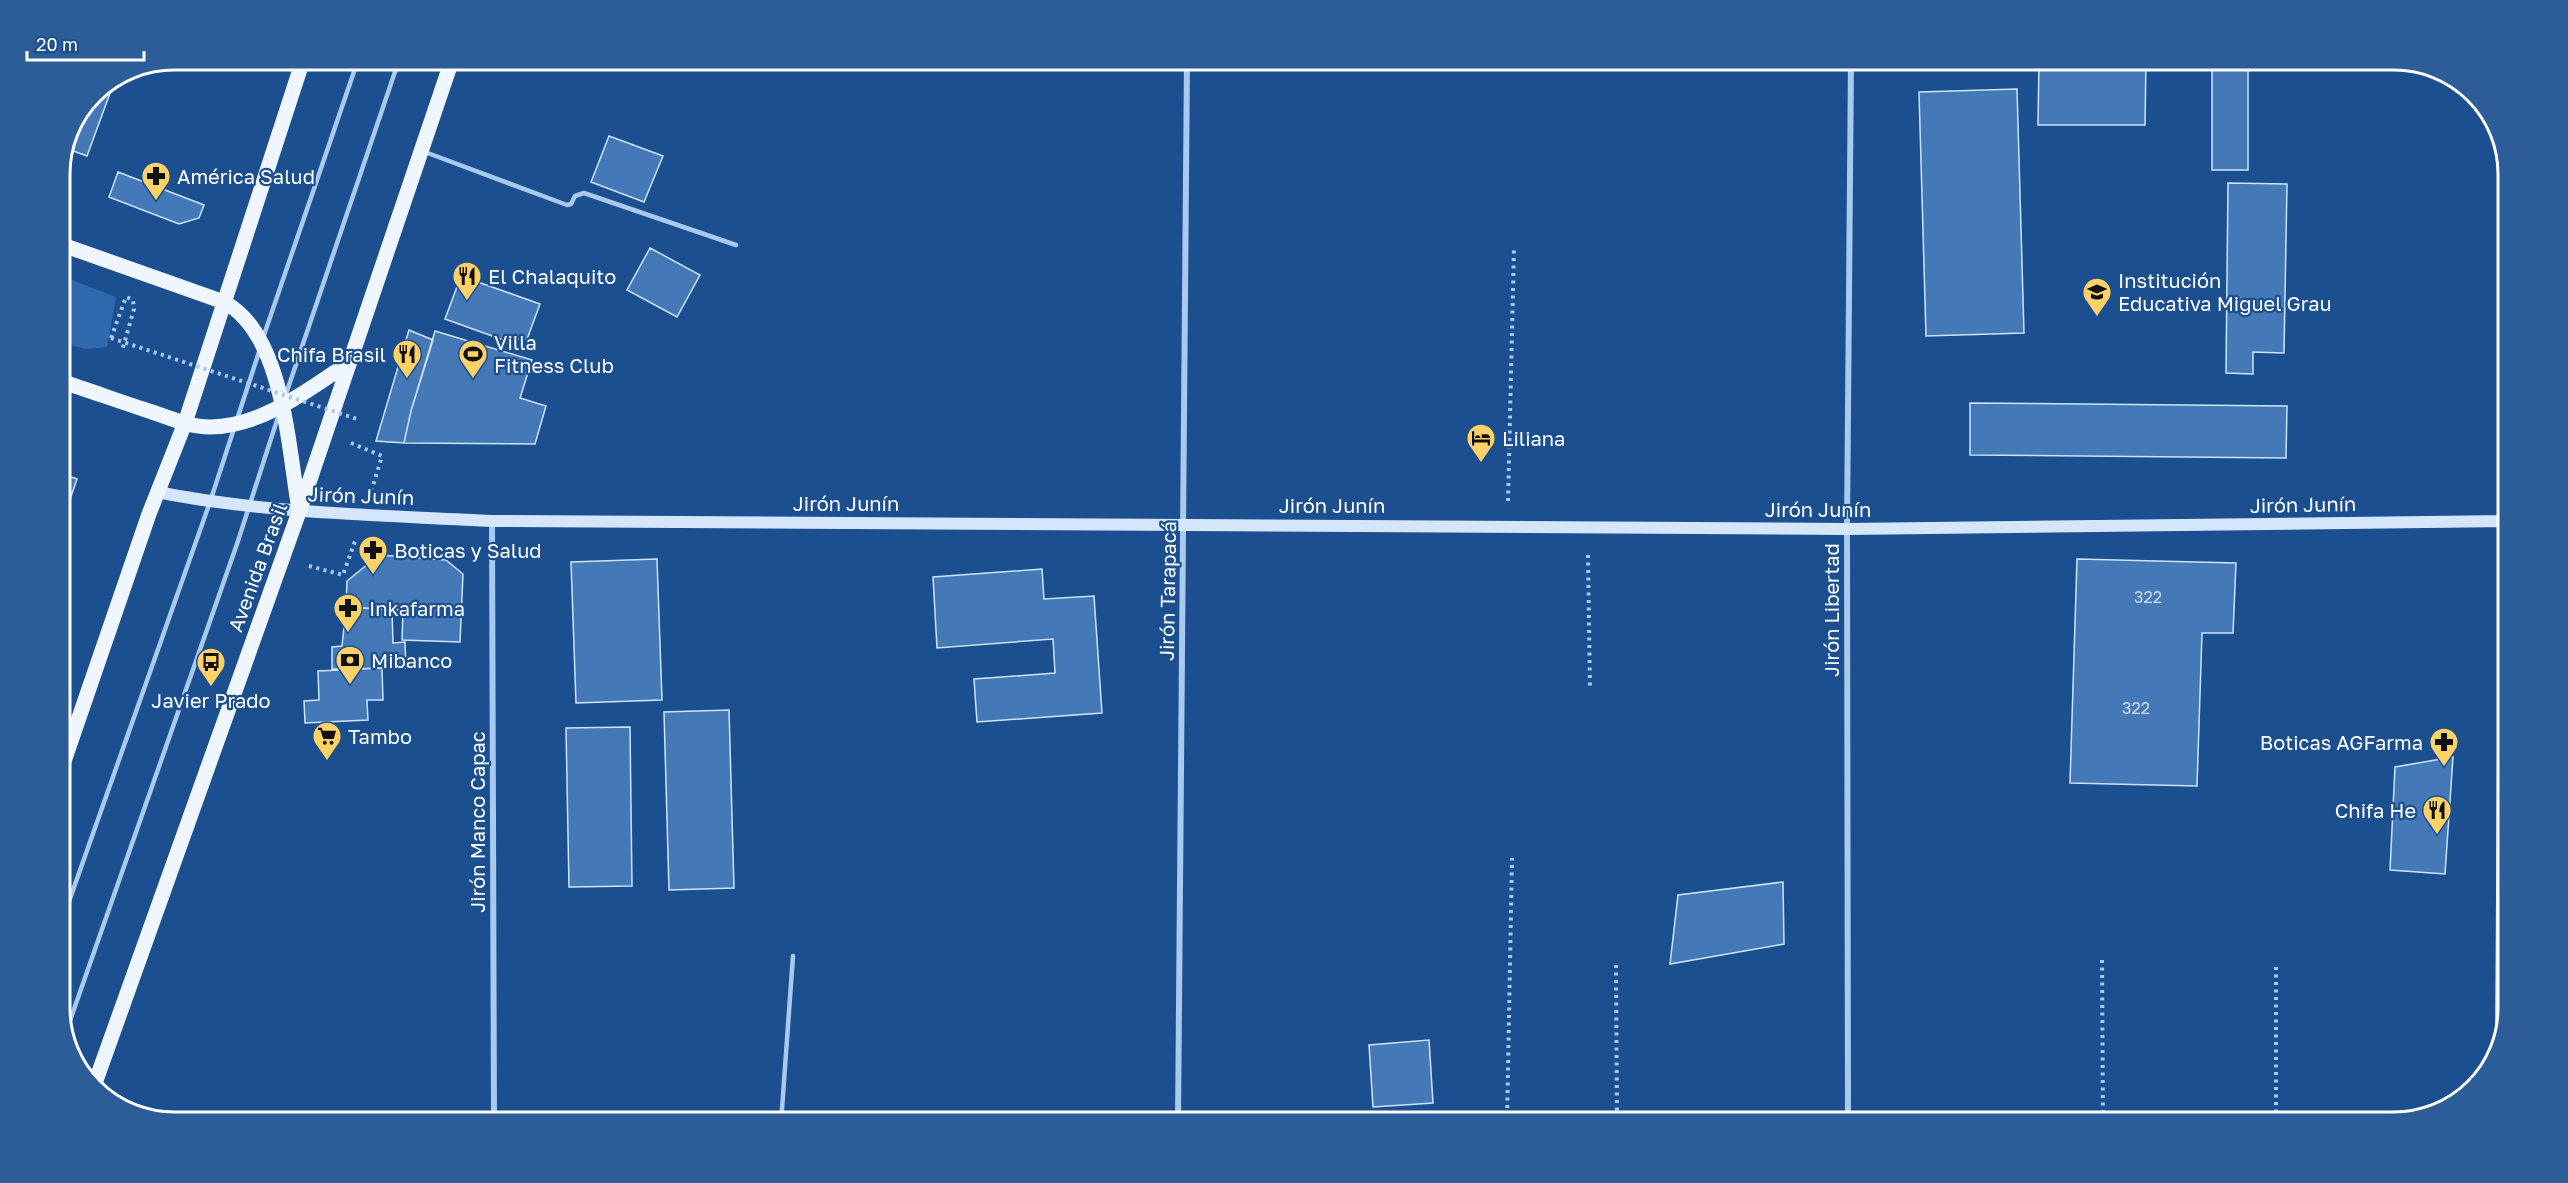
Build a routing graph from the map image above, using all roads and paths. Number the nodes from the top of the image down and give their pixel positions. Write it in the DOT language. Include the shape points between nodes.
graph roads {
  1 [pos="300,70"];
  2 [pos="355,70"];
  3 [pos="396,70"];
  4 [pos="449,70"];
  5 [pos="1187,70"];
  6 [pos="1851,70"];
  7 [pos="421,150"];
  8 [pos="736,245"];
  9 [pos="1514,247"];
  10 [pos="71,248"];
  11 [pos="224,302"];
  12 [pos="262,341"];
  13 [pos="122,351"];
  14 [pos="350,362"];
  15 [pos="71,385"];
  16 [pos="282,406"];
  17 [pos="360,420"];
  18 [pos="184,423"];
  19 [pos="235,424"];
  20 [pos="158,492"];
  21 [pos="210,502"];
  22 [pos="249,506"];
  23 [pos="299,512"];
  24 [pos="2497,520"];
  25 [pos="492,521"];
  26 [pos="1184,524"];
  27 [pos="1508,526"];
  28 [pos="1588,527"];
  29 [pos="1847,529"];
  30 [pos="1590,689"];
  31 [pos="71,741"];
  32 [pos="1512,858"];
  33 [pos="71,896"];
  34 [pos="793,956"];
  35 [pos="2102,960"];
  36 [pos="1616,965"];
  37 [pos="2276,967"];
  38 [pos="71,1017"];
  39 [pos="97,1078"];
  40 [pos="494,1112"];
  41 [pos="782,1112"];
  42 [pos="1178,1112"];
  43 [pos="1507,1112"];
  44 [pos="1617,1112"];
  45 [pos="1848,1112"];
  46 [pos="2103,1112"];
  47 [pos="2276,1112"];
  1 -- 11 [label="main road"];
  2 -- 12 [label="lane"];
  3 -- 16 [label="lane, Avenida Brasil"];
  4 -- 7 [label="main road, Avenida Brasil"];
  5 -- 26 [label="street, Jirón Tarapacá"];
  6 -- 29 [label="street, Jirón Libertad"];
  7 -- 8 [label="lane" via="567,206 575,196 584,193"];
  7 -- 14 [label="main road, Avenida Brasil"];
  9 -- 27 [label="path"];
  10 -- 11 [label="main road"];
  11 -- 12 [label="main road" via="240,311"];
  11 -- 18 [label="main road"];
  12 -- 16 [label="main road"];
  12 -- 19 [label="lane"];
  13 -- 17 [label="path, bridge" via="134,309 133,300 126,297 111,338"];
  14 -- 16 [label="main road"];
  14 -- 23 [label="main road, Avenida Brasil"];
  15 -- 18 [label="main road"];
  16 -- 19 [label="main road"];
  16 -- 22 [label="lane, Avenida Brasil"];
  16 -- 23 [label="main road"];
  18 -- 19 [label="main road" via="208,427"];
  18 -- 20 [label="main road"];
  19 -- 21 [label="lane"];
  20 -- 21 [label="street, Jirón Junín"];
  20 -- 31 [label="main road"];
  21 -- 22 [label="street, Jirón Junín"];
  21 -- 33 [label="lane"];
  22 -- 23 [label="street, Jirón Junín"];
  22 -- 38 [label="lane, Avenida Brasil"];
  23 -- 25 [label="street, Jirón Junín"];
  23 -- 39 [label="main road, Avenida Brasil"];
  24 -- 29 [label="street, Jirón Junín"];
  25 -- 26 [label="street, Jirón Junín"];
  25 -- 40 [label="street, Jirón Manco Capac"];
  26 -- 27 [label="street, Jirón Junín"];
  26 -- 42 [label="street, Jirón Tarapacá"];
  27 -- 28 [label="street, Jirón Junín"];
  28 -- 29 [label="street, Jirón Junín"];
  28 -- 30 [label="path"];
  29 -- 45 [label="street, Jirón Libertad"];
  32 -- 43 [label="path"];
  34 -- 41 [label="lane"];
  35 -- 46 [label="path"];
  36 -- 44 [label="path"];
  37 -- 47 [label="path"];
}
